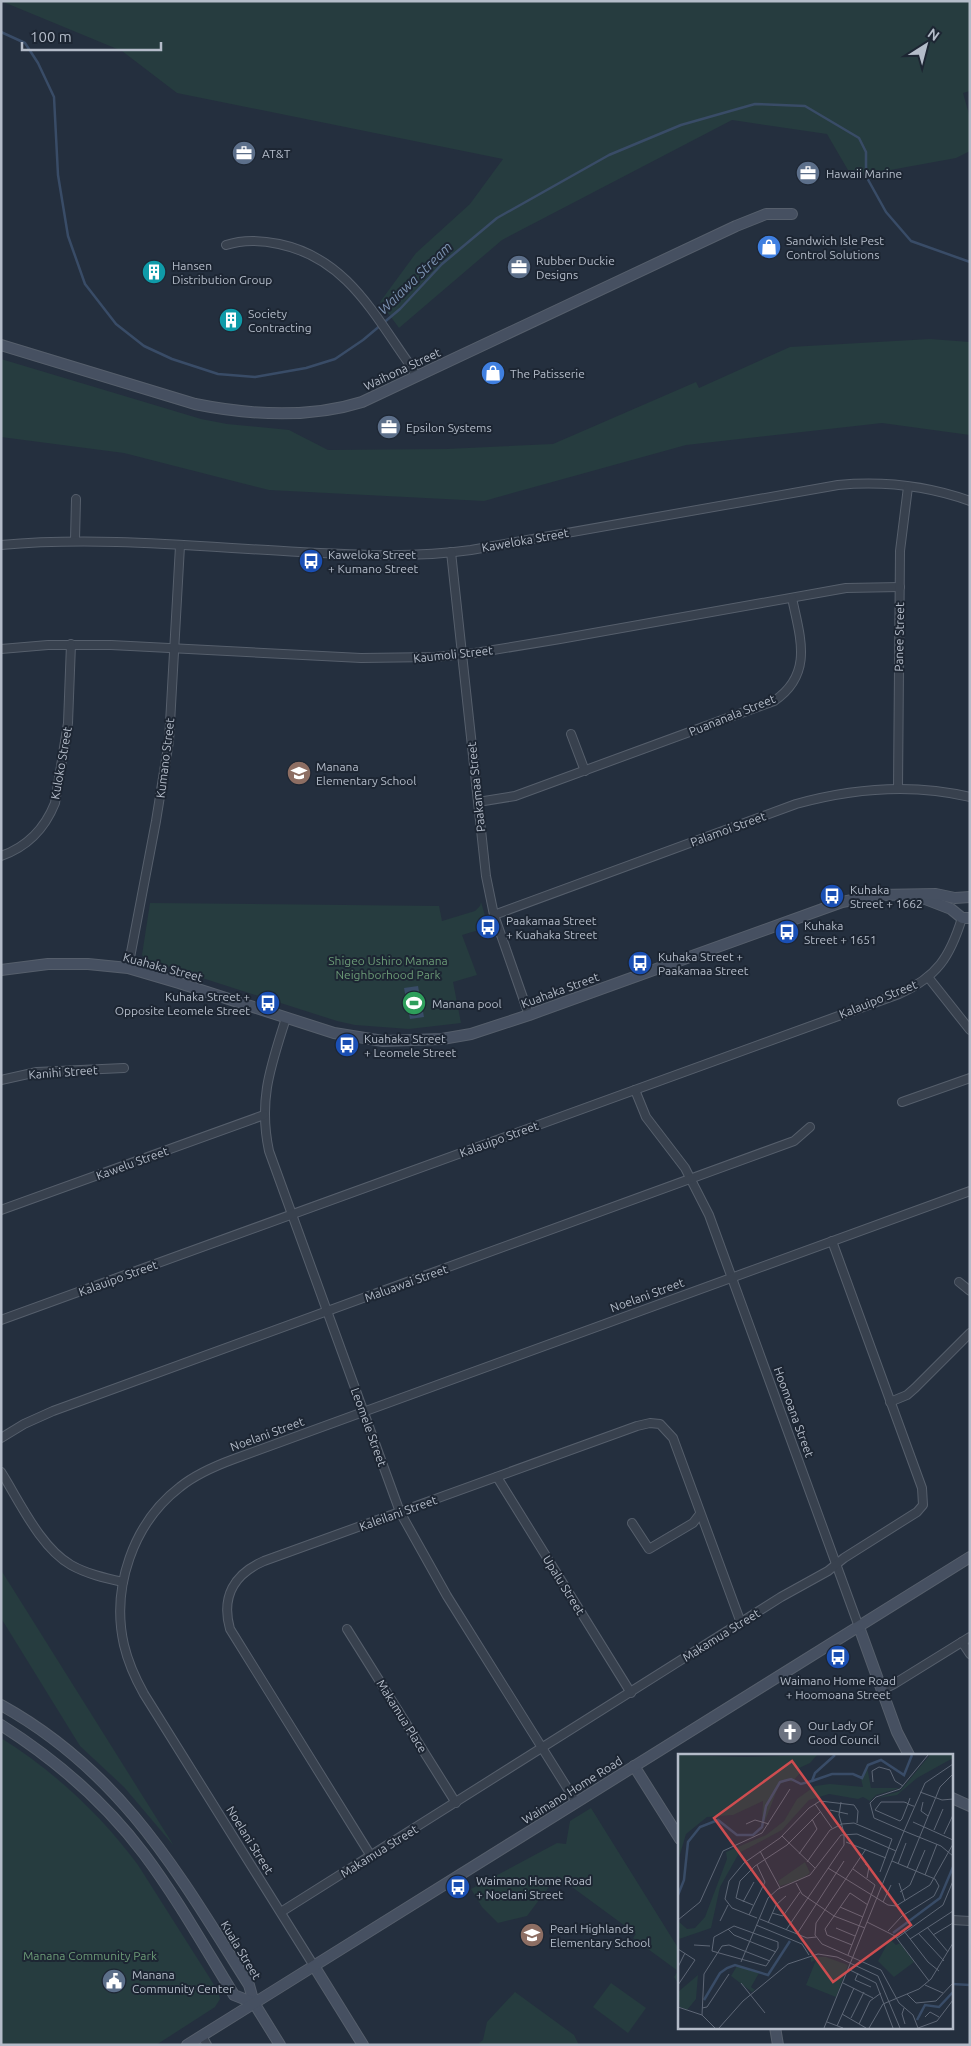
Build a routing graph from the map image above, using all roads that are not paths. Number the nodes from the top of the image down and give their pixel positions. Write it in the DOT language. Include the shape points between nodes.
graph roads {
  1 [pos="792,214"];
  2 [pos="226,245"];
  3 [pos="1,345"];
  4 [pos="416,376"];
  5 [pos="908,486"];
  6 [pos="76,498"];
  7 [pos="970,501"];
  8 [pos="75,540"];
  9 [pos="1,544"];
  10 [pos="180,546"];
  11 [pos="451,552"];
  12 [pos="900,587"];
  13 [pos="792,598"];
  14 [pos="71,644"];
  15 [pos="175,648"];
  16 [pos="1,649"];
  17 [pos="462,654"];
  18 [pos="571,734"];
  19 [pos="584,771"];
  20 [pos="898,788"];
  21 [pos="970,797"];
  22 [pos="478,802"];
  23 [pos="1,856"];
  24 [pos="916,896"];
  25 [pos="965,897"];
  26 [pos="494,914"];
  27 [pos="962,916"];
  28 [pos="128,968"];
  29 [pos="1,970"];
  30 [pos="928,977"];
  31 [pos="529,1015"];
  32 [pos="286,1018"];
  33 [pos="970,1030"];
  34 [pos="124,1068"];
  35 [pos="970,1078"];
  36 [pos="1,1080"];
  37 [pos="635,1090"];
  38 [pos="902,1102"];
  39 [pos="264,1115"];
  40 [pos="810,1127"];
  41 [pos="691,1179"];
  42 [pos="970,1191"];
  43 [pos="1,1210"];
  44 [pos="291,1215"];
  45 [pos="832,1241"];
  46 [pos="732,1278"];
  47 [pos="959,1282"];
  48 [pos="970,1291"];
  49 [pos="327,1312"];
  50 [pos="1,1320"];
  51 [pos="970,1333"];
  52 [pos="890,1402"];
  53 [pos="363,1412"];
  54 [pos="1,1438"];
  55 [pos="1,1472"];
  56 [pos="497,1477"];
  57 [pos="400,1512"];
  58 [pos="700,1514"];
  59 [pos="632,1523"];
  60 [pos="970,1557"];
  61 [pos="836,1564"];
  62 [pos="122,1582"];
  63 [pos="741,1623"];
  64 [pos="859,1628"];
  65 [pos="347,1629"];
  66 [pos="970,1637"];
  67 [pos="962,1642"];
  68 [pos="970,1654"];
  69 [pos="882,1690"];
  70 [pos="631,1693"];
  71 [pos="1,1705"];
  72 [pos="1,1725"];
  73 [pos="543,1748"];
  74 [pos="908,1754"];
  75 [pos="634,1766"];
  76 [pos="954,1799"];
  77 [pos="456,1802"];
  78 [pos="576,1802"];
  79 [pos="970,1806"];
  80 [pos="678,1836"];
  81 [pos="371,1856"];
  82 [pos="281,1912"];
  83 [pos="954,1920"];
  84 [pos="970,1921"];
  85 [pos="314,1966"];
  86 [pos="254,2003"];
  87 [pos="775,2028"];
  88 [pos="205,2040"];
  89 [pos="187,2045"];
  90 [pos="280,2045"];
  91 [pos="363,2045"];
  92 [pos="778,2045"];
  1 -- 4 [label="street, Waihona Street" via="766,214 736,226"];
  2 -- 4 [label="street" via="239,241 263,241 298,249 323,260 350,284"];
  3 -- 4 [label="street, Waihona Street" via="195,404 249,412 307,414 339,408 362,402"];
  5 -- 7 [label="street, Kaweloka Street"];
  5 -- 11 [label="street, Kaweloka Street" via="853,484 824,487"];
  5 -- 12 [label="street, Panee Street" via="901,531"];
  6 -- 8 [label="street"];
  8 -- 9 [label="street, Kaweloka Street"];
  8 -- 10 [label="street, Kaweloka Street"];
  10 -- 11 [label="street, Kaweloka Street" via="371,555"];
  10 -- 15 [label="street, Kumano Street"];
  11 -- 17 [label="street, Paakamaa Street"];
  12 -- 13 [label="street, Kaumoli Street" via="846,588"];
  12 -- 20 [label="street, Panee Street"];
  13 -- 17 [label="street, Kaumoli Street"];
  13 -- 19 [label="street, Puananala Street" via="802,656 796,676 781,696 765,705"];
  14 -- 15 [label="street, Kaumoli Street"];
  14 -- 16 [label="street, Kaumoli Street"];
  14 -- 23 [label="street, Kuloko Street" via="68,723 55,803 35,835 17,850"];
  15 -- 17 [label="street, Kaumoli Street" via="399,659"];
  15 -- 28 [label="street, Kumano Street" via="168,749"];
  17 -- 22 [label="street, Paakamaa Street"];
  18 -- 19 [label="street"];
  19 -- 22 [label="street, Puananala Street" via="515,796"];
  20 -- 21 [label="street, Palamoi Street"];
  20 -- 26 [label="street, Palamoi Street" via="852,791 796,804"];
  22 -- 26 [label="street, Paakamaa Street" via="486,876"];
  24 -- 25 [label="street, Kuahaka Street"];
  24 -- 27 [label="street, Kuahaka Street" via="943,905"];
  24 -- 31 [label="street, Kuahaka Street" via="879,896 842,902"];
  25 -- 27 [label="street" via="955,904"];
  26 -- 31 [label="street, Paakamaa Street"];
  27 -- 30 [label="street, Kalauipo Street" via="948,954"];
  28 -- 29 [label="street, Kuahaka Street" via="48,964"];
  28 -- 32 [label="street, Kuahaka Street"];
  30 -- 33 [label="street"];
  30 -- 37 [label="street, Kalauipo Street" via="899,994"];
  31 -- 32 [label="street, Kuahaka Street" via="471,1034 409,1042 358,1038"];
  32 -- 39 [label="street, Leomele Street" via="268,1080"];
  34 -- 36 [label="street, Kanihi Street" via="37,1072"];
  35 -- 38 [label="street"];
  37 -- 41 [label="street, Hoomoana Street" via="646,1117"];
  37 -- 44 [label="street, Kalauipo Street"];
  39 -- 43 [label="street, Kawelu Street"];
  39 -- 44 [label="street, Leomele Street" via="269,1151"];
  40 -- 41 [label="street, Maluawai Street" via="794,1141"];
  41 -- 46 [label="street, Hoomoana Street" via="709,1215"];
  41 -- 49 [label="street, Maluawai Street"];
  42 -- 45 [label="street, Noelani Street"];
  44 -- 49 [label="street, Leomele Street"];
  44 -- 50 [label="street, Kalauipo Street"];
  45 -- 46 [label="street, Noelani Street"];
  45 -- 52 [label="street, Makamua Street"];
  46 -- 53 [label="street, Noelani Street"];
  46 -- 61 [label="street, Hoomoana Street"];
  47 -- 48 [label="street"];
  49 -- 53 [label="street, Leomele Street"];
  49 -- 54 [label="street, Maluawai Street" via="53,1411"];
  51 -- 52 [label="street" via="916,1388"];
  52 -- 61 [label="street, Makamua Street" via="922,1488 923,1505 909,1518"];
  53 -- 57 [label="street, Leomele Street"];
  53 -- 62 [label="street, Noelani Street" via="216,1466 188,1481 150,1518 135,1543"];
  55 -- 62 [label="street" via="44,1539 62,1559 82,1571"];
  56 -- 57 [label="street, Kaleilani Street"];
  56 -- 58 [label="street, Kaleilani Street" via="637,1426 660,1424 673,1438"];
  56 -- 70 [label="street, Upalu Street"];
  57 -- 73 [label="street, Leomele Street" via="447,1596"];
  57 -- 81 [label="street, Kaleilani Street" via="249,1569 232,1588 227,1607 227,1619 235,1640"];
  58 -- 59 [label="street" via="693,1523 650,1549"];
  58 -- 63 [label="street, Kaleilani Street"];
  60 -- 64 [label="street, Waimano Home Road"];
  61 -- 63 [label="street, Makamua Street"];
  61 -- 64 [label="street, Hoomoana Street"];
  62 -- 82 [label="street, Noelani Street" via="121,1626 135,1678"];
  63 -- 70 [label="street, Makamua Street"];
  64 -- 69 [label="street, Hoomoana Street"];
  64 -- 75 [label="street, Waimano Home Road"];
  65 -- 77 [label="street, Makamua Place"];
  66 -- 67 [label="street"];
  67 -- 68 [label="street"];
  67 -- 69 [label="street"];
  69 -- 74 [label="street, Hoomoana Street"];
  70 -- 73 [label="street, Makamua Street"];
  71 -- 86 [label="street, Kuala Street" via="66,1748 127,1806 179,1874 249,1985"];
  72 -- 86 [label="street, Kuala Street" via="57,1764 117,1821 154,1868 234,1994"];
  73 -- 77 [label="street, Makamua Street"];
  73 -- 78 [label="street, Leomele Street"];
  75 -- 78 [label="street, Waimano Home Road"];
  75 -- 80 [label="street"];
  76 -- 79 [label="street"];
  77 -- 81 [label="street, Makamua Street"];
  78 -- 85 [label="street, Waimano Home Road"];
  81 -- 82 [label="street, Makamua Street"];
  82 -- 85 [label="street, Noelani Street"];
  83 -- 84 [label="street"];
  85 -- 86 [label="street, Waimano Home Road"];
  85 -- 91 [label="street, Noelani Street"];
  86 -- 88 [label="street, Waimano Home Road"];
  86 -- 90 [label="street"];
  87 -- 92 [label="street"];
  88 -- 89 [label="street, Waimano Home Road"];
}
